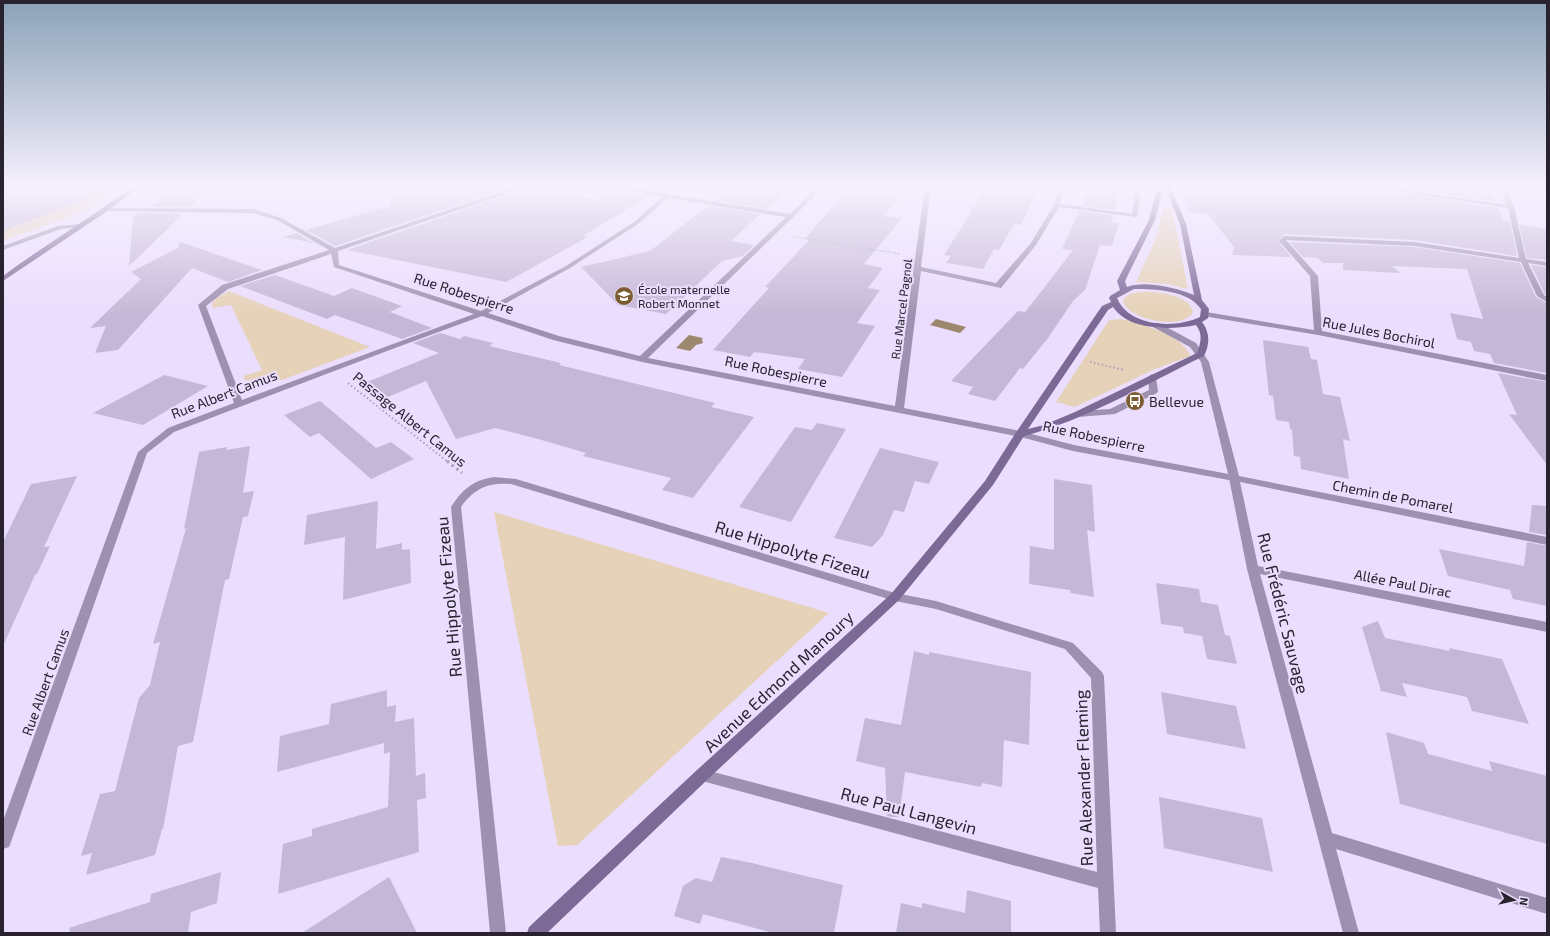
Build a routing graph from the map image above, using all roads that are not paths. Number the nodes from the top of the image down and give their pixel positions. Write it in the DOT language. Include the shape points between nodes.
graph roads {
  1 [pos="55,229"];
  2 [pos="76,229"];
  3 [pos="297,229"];
  4 [pos="398,229"];
  5 [pos="627,229"];
  6 [pos="779,229"];
  7 [pos="923,229"];
  8 [pos="1043,229"];
  9 [pos="1148,229"];
  10 [pos="1184,229"];
  11 [pos="1516,229"];
  12 [pos="3,248"];
  13 [pos="334,250"];
  14 [pos="1523,260"];
  15 [pos="1547,264"];
  16 [pos="918,268"];
  17 [pos="3,279"];
  18 [pos="1124,290"];
  19 [pos="1547,300"];
  20 [pos="1199,303"];
  21 [pos="1114,304"];
  22 [pos="481,314"];
  23 [pos="1206,314"];
  24 [pos="1199,323"];
  25 [pos="1156,325"];
  26 [pos="1318,332"];
  27 [pos="1201,354"];
  28 [pos="642,358"];
  29 [pos="1152,377"];
  30 [pos="1547,378"];
  31 [pos="239,404"];
  32 [pos="899,411"];
  33 [pos="1078,414"];
  34 [pos="1020,434"];
  35 [pos="1234,478"];
  36 [pos="1547,541"];
  37 [pos="1252,569"];
  38 [pos="895,597"];
  39 [pos="1547,627"];
  40 [pos="702,775"];
  41 [pos="1325,838"];
  42 [pos="3,842"];
  43 [pos="1106,882"];
  44 [pos="1547,906"];
  45 [pos="498,933"];
  46 [pos="535,933"];
  47 [pos="1108,933"];
  48 [pos="1351,933"];
  1 -- 12 [label="street"];
  2 -- 17 [label="street"];
  3 -- 13 [label="street"];
  4 -- 13 [label="street"];
  5 -- 22 [label="street, Rue Albert Camus" via="568,267"];
  6 -- 28 [label="street"];
  7 -- 16 [label="street, Rue Marcel Pagnol"];
  8 -- 16 [label="street" via="1034,244 998,286"];
  9 -- 18 [label="street" via="1121,282"];
  10 -- 20 [label="street"];
  11 -- 14 [label="street"];
  13 -- 22 [label="street, Rue Robespierre" via="336,266"];
  13 -- 31 [label="street" via="225,287 202,305"];
  14 -- 15 [label="street"];
  14 -- 19 [label="street" via="1541,296"];
  14 -- 26 [label="street" via="1414,244 1284,238 1282,240 1314,276"];
  16 -- 32 [label="street, Rue Marcel Pagnol"];
  18 -- 20 [label="street" via="1144,287 1169,290 1181,293"];
  18 -- 21 [label="street, Avenue Edmond Manoury" via="1114,298"];
  20 -- 23 [label="street"];
  21 -- 25 [label="street" via="1119,311 1129,317"];
  21 -- 34 [label="street, Avenue Edmond Manoury" via="1105,308"];
  22 -- 28 [label="street, Rue Robespierre" via="556,338"];
  22 -- 31 [label="street, Rue Albert Camus"];
  23 -- 24 [label="street"];
  23 -- 26 [label="street, Rue Jules Bochirol"];
  24 -- 25 [label="street" via="1181,327"];
  24 -- 27 [label="street" via="1205,334"];
  25 -- 27 [label="street, Rue Frédéric Sauvage" via="1182,338"];
  26 -- 30 [label="street, Rue Jules Bochirol"];
  27 -- 29 [label="street"];
  27 -- 35 [label="street, Rue Frédéric Sauvage" via="1212,384"];
  28 -- 32 [label="street, Rue Robespierre"];
  29 -- 33 [label="street"];
  29 -- 33 [label="street" via="1154,391 1142,398 1112,412"];
  31 -- 42 [label="street, Rue Albert Camus" via="171,430 143,452"];
  32 -- 34 [label="street, Rue Robespierre"];
  33 -- 34 [label="street" via="1047,427"];
  34 -- 35 [label="street, Rue Robespierre" via="1073,448"];
  34 -- 38 [label="street, Avenue Edmond Manoury" via="990,483"];
  35 -- 36 [label="street, Chemin de Pomarel"];
  35 -- 37 [label="street, Rue Frédéric Sauvage"];
  37 -- 39 [label="street, Allée Paul Dirac"];
  37 -- 41 [label="street, Rue Frédéric Sauvage"];
  38 -- 40 [label="street, Avenue Edmond Manoury"];
  38 -- 43 [label="street, Rue Alexander Fleming" via="936,605 1069,646 1097,676"];
  38 -- 45 [label="street, Rue Hippolyte Fizeau" via="512,481 495,479 476,485 463,495 456,507"];
  40 -- 43 [label="street, Rue Paul Langevin"];
  40 -- 46 [label="street, Avenue Edmond Manoury"];
  41 -- 44 [label="street"];
  41 -- 48 [label="street, Rue Frédéric Sauvage"];
  43 -- 47 [label="street, Rue Alexander Fleming"];
}
